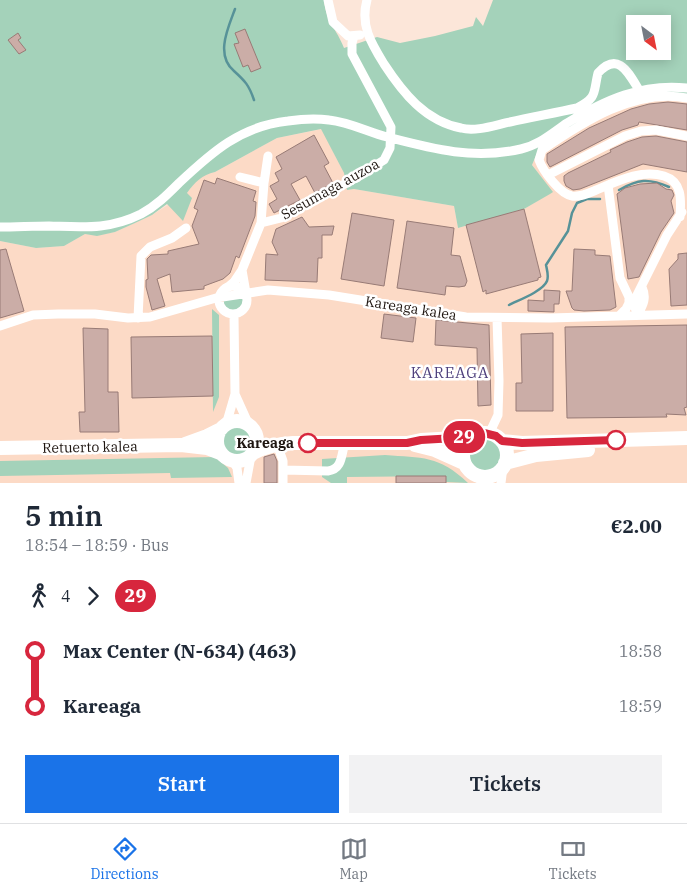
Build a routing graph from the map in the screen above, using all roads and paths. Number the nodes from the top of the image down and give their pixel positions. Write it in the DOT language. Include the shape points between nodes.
graph roads {
  1 [pos="328,0"];
  2 [pos="367,0"];
  3 [pos="367,33"];
  4 [pos="354,36"];
  5 [pos="687,88"];
  6 [pos="639,90"];
  7 [pos="687,98"];
  8 [pos="591,105"];
  9 [pos="687,136"];
  10 [pos="268,156"];
  11 [pos="548,175"];
  12 [pos="240,177"];
  13 [pos="264,183"];
  14 [pos="677,185"];
  15 [pos="608,186"];
  16 [pos="687,190"];
  17 [pos="687,204"];
  18 [pos="683,215"];
  19 [pos="261,223"];
  20 [pos="0,227"];
  21 [pos="186,228"];
  22 [pos="242,270"];
  23 [pos="228,287"];
  24 [pos="642,287"];
  25 [pos="627,291"];
  26 [pos="246,293"];
  27 [pos="219,298"];
  28 [pos="638,314"];
  29 [pos="687,314"];
  30 [pos="234,315"];
  31 [pos="620,315"];
  32 [pos="138,318"];
  33 [pos="497,318"];
  34 [pos="0,326"];
  35 [pos="235,394"];
  36 [pos="223,427"];
  37 [pos="251,428"];
  38 [pos="489,434"];
  39 [pos="472,437"];
  40 [pos="687,438"];
  41 [pos="502,441"];
  42 [pos="293,443"];
  43 [pos="345,443"];
  44 [pos="407,443"];
  45 [pos="277,444"];
  46 [pos="181,445"];
  47 [pos="0,448"];
  48 [pos="687,448"];
  49 [pos="220,453"];
  50 [pos="252,454"];
  51 [pos="233,461"];
  52 [pos="464,463"];
  53 [pos="504,465"];
  54 [pos="283,470"];
  55 [pos="480,480"];
  56 [pos="239,483"];
  57 [pos="246,483"];
  58 [pos="283,483"];
  59 [pos="501,483"];
  1 -- 4 [label="street" via="333,22 348,36"];
  2 -- 3 [label="street" via="364,11"];
  3 -- 4 [label="street"];
  3 -- 8 [label="street" via="404,93 442,123 462,129 480,128"];
  4 -- 19 [label="street, Sesumaga auzoa" via="352,54 391,127 390,148 384,160 352,180 281,218"];
  5 -- 6 [label="street"];
  6 -- 8 [label="street"];
  6 -- 8 [label="street" via="624,67 608,64 598,73"];
  7 -- 11 [label="street" via="641,99 606,111 542,150 539,160"];
  8 -- 20 [label="street" via="540,142 522,149 471,155 386,137 331,120 286,121 236,136 155,205 117,224 98,228"];
  9 -- 11 [label="street" via="656,130 641,131"];
  10 -- 13 [label="street"];
  11 -- 15 [label="street" via="564,193 573,196"];
  12 -- 13 [label="street"];
  13 -- 19 [label="street"];
  14 -- 15 [label="street" via="666,177 638,174"];
  14 -- 16 [label="street"];
  14 -- 18 [label="street"];
  15 -- 25 [label="street" via="620,278"];
  17 -- 18 [label="street"];
  18 -- 24 [label="street" via="667,235"];
  19 -- 22 [label="street"];
  21 -- 32 [label="street" via="150,247 141,256"];
  22 -- 23 [label="street"];
  22 -- 26 [label="street"];
  23 -- 26 [label="street" via="238,287"];
  23 -- 27 [label="street"];
  24 -- 25 [label="street"];
  24 -- 28 [label="street" via="644,304"];
  25 -- 31 [label="street" via="630,303"];
  26 -- 27 [label="street, Kareaga kalea"];
  26 -- 30 [label="street" via="246,308"];
  26 -- 33 [label="street, Kareaga kalea" via="268,290 329,295 466,317"];
  27 -- 30 [label="street" via="224,311"];
  27 -- 32 [label="street, Kareaga kalea"];
  28 -- 29 [label="street, Kareaga kalea"];
  28 -- 31 [label="street, Kareaga kalea"];
  30 -- 35 [label="street"];
  31 -- 33 [label="street, Kareaga kalea"];
  32 -- 34 [label="street, Kareaga kalea" via="58,314 34,316"];
  33 -- 38 [label="street" via="498,415"];
  35 -- 36 [label="street"];
  35 -- 37 [label="street"];
  36 -- 37 [label="main road" via="238,421"];
  36 -- 46 [label="main road, Retuerto kalea"];
  36 -- 49 [label="main road" via="217,441"];
  37 -- 42 [label="main road" via="260,435"];
  37 -- 50 [label="main road" via="257,442"];
  38 -- 39 [label="main road"];
  38 -- 41 [label="main road"];
  39 -- 44 [label="main road"];
  39 -- 52 [label="main road" via="464,449"];
  40 -- 41 [label="main road"];
  41 -- 53 [label="main road" via="506,448"];
  42 -- 43 [label="main road"];
  42 -- 45 [label="main road"];
  43 -- 44 [label="main road"];
  43 -- 54 [label="street" via="339,465 333,470"];
  44 -- 52 [label="main road" via="435,450"];
  45 -- 50 [label="main road"];
  45 -- 54 [label="street"];
  46 -- 47 [label="main road, Retuerto kalea"];
  46 -- 49 [label="main road, Retuerto kalea"];
  48 -- 53 [label="main road" via="576,451 536,455"];
  49 -- 51 [label="main road"];
  50 -- 51 [label="main road" via="244,460"];
  50 -- 57 [label="street"];
  51 -- 56 [label="street"];
  52 -- 55 [label="main road"];
  53 -- 55 [label="main road" via="492,476"];
  53 -- 59 [label="street"];
  54 -- 58 [label="street"];
}
